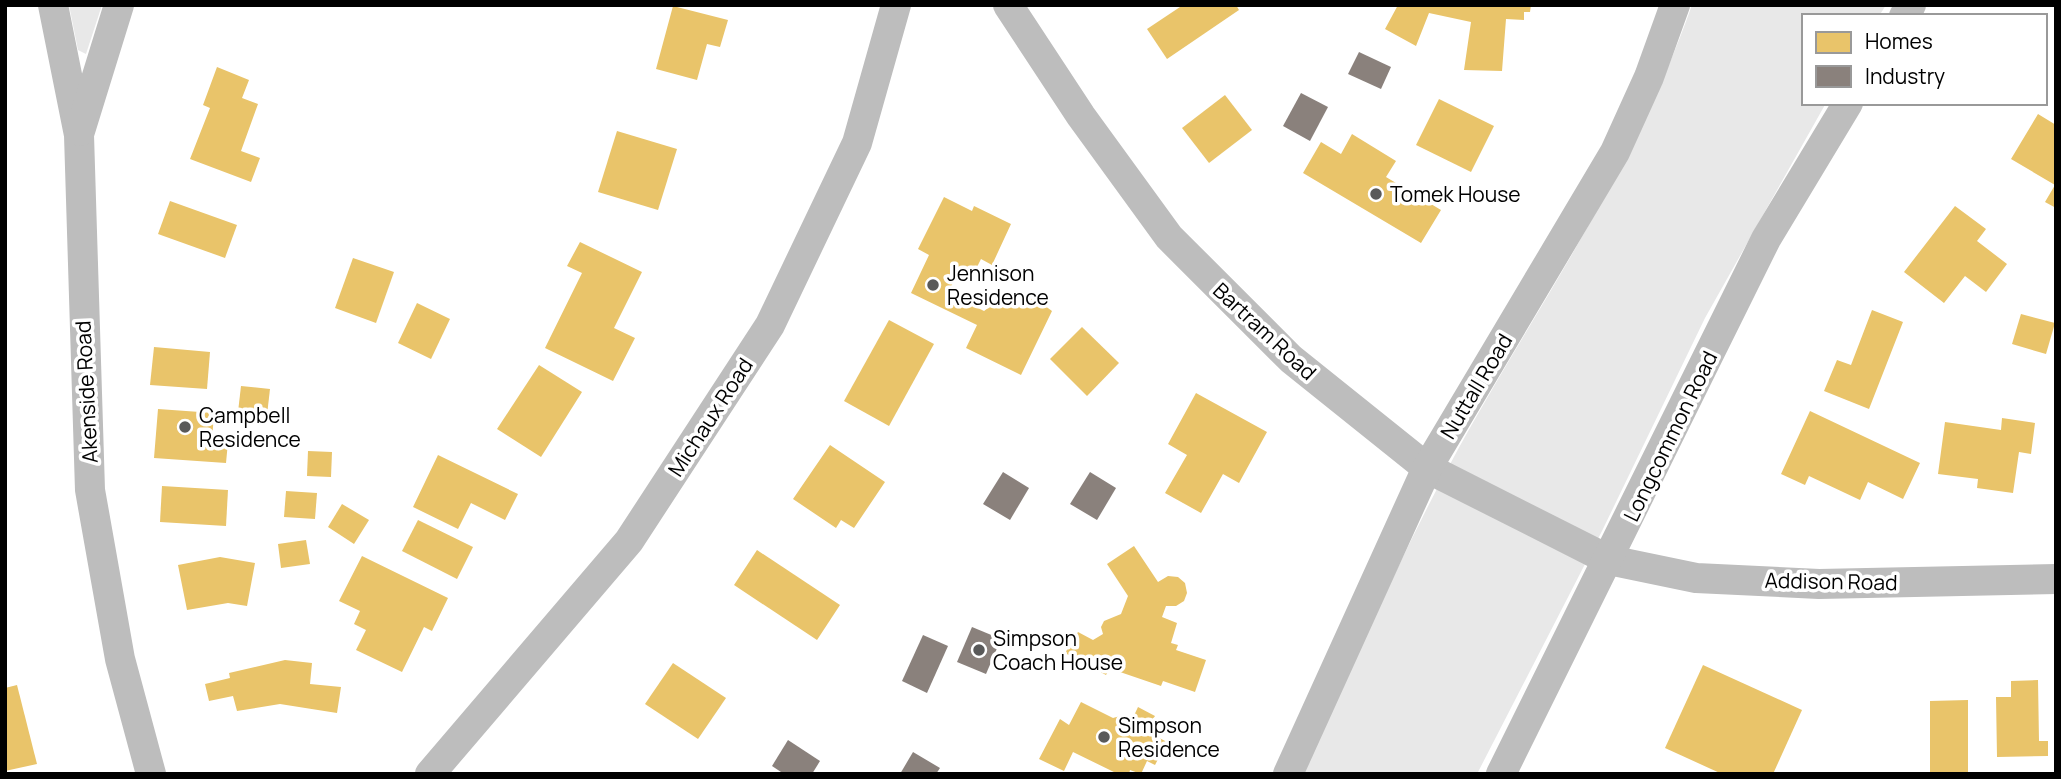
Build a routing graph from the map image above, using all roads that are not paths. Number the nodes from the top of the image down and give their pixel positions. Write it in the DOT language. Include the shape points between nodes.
graph roads {
  1 [pos="53,5"];
  2 [pos="119,5"];
  3 [pos="896,5"];
  4 [pos="1008,5"];
  5 [pos="1675,5"];
  6 [pos="1848,105"];
  7 [pos="79,135"];
  8 [pos="1427,468"];
  9 [pos="1609,560"];
  10 [pos="2056,579"];
  11 [pos="152,774"];
  12 [pos="430,774"];
  13 [pos="1288,774"];
  14 [pos="1501,774"];
  1 -- 7 [label="street, Akenside Road"];
  2 -- 7 [label="street"];
  3 -- 12 [label="street, Michaux Road" via="857,143 770,325 629,541"];
  4 -- 8 [label="street, Bartram Road" via="1169,237 1291,359"];
  5 -- 8 [label="street, Nuttall Road" via="1615,152"];
  6 -- 9 [label="street, Longcommon Road" via="1766,240"];
  7 -- 11 [label="street, Akenside Road" via="90,490 120,659"];
  8 -- 9 [label="street, Bartram Road"];
  8 -- 13 [label="street, Nuttall Road"];
  9 -- 10 [label="street, Addison Road" via="1696,578 1819,584"];
  9 -- 14 [label="street, Longcommon Road"];
}
